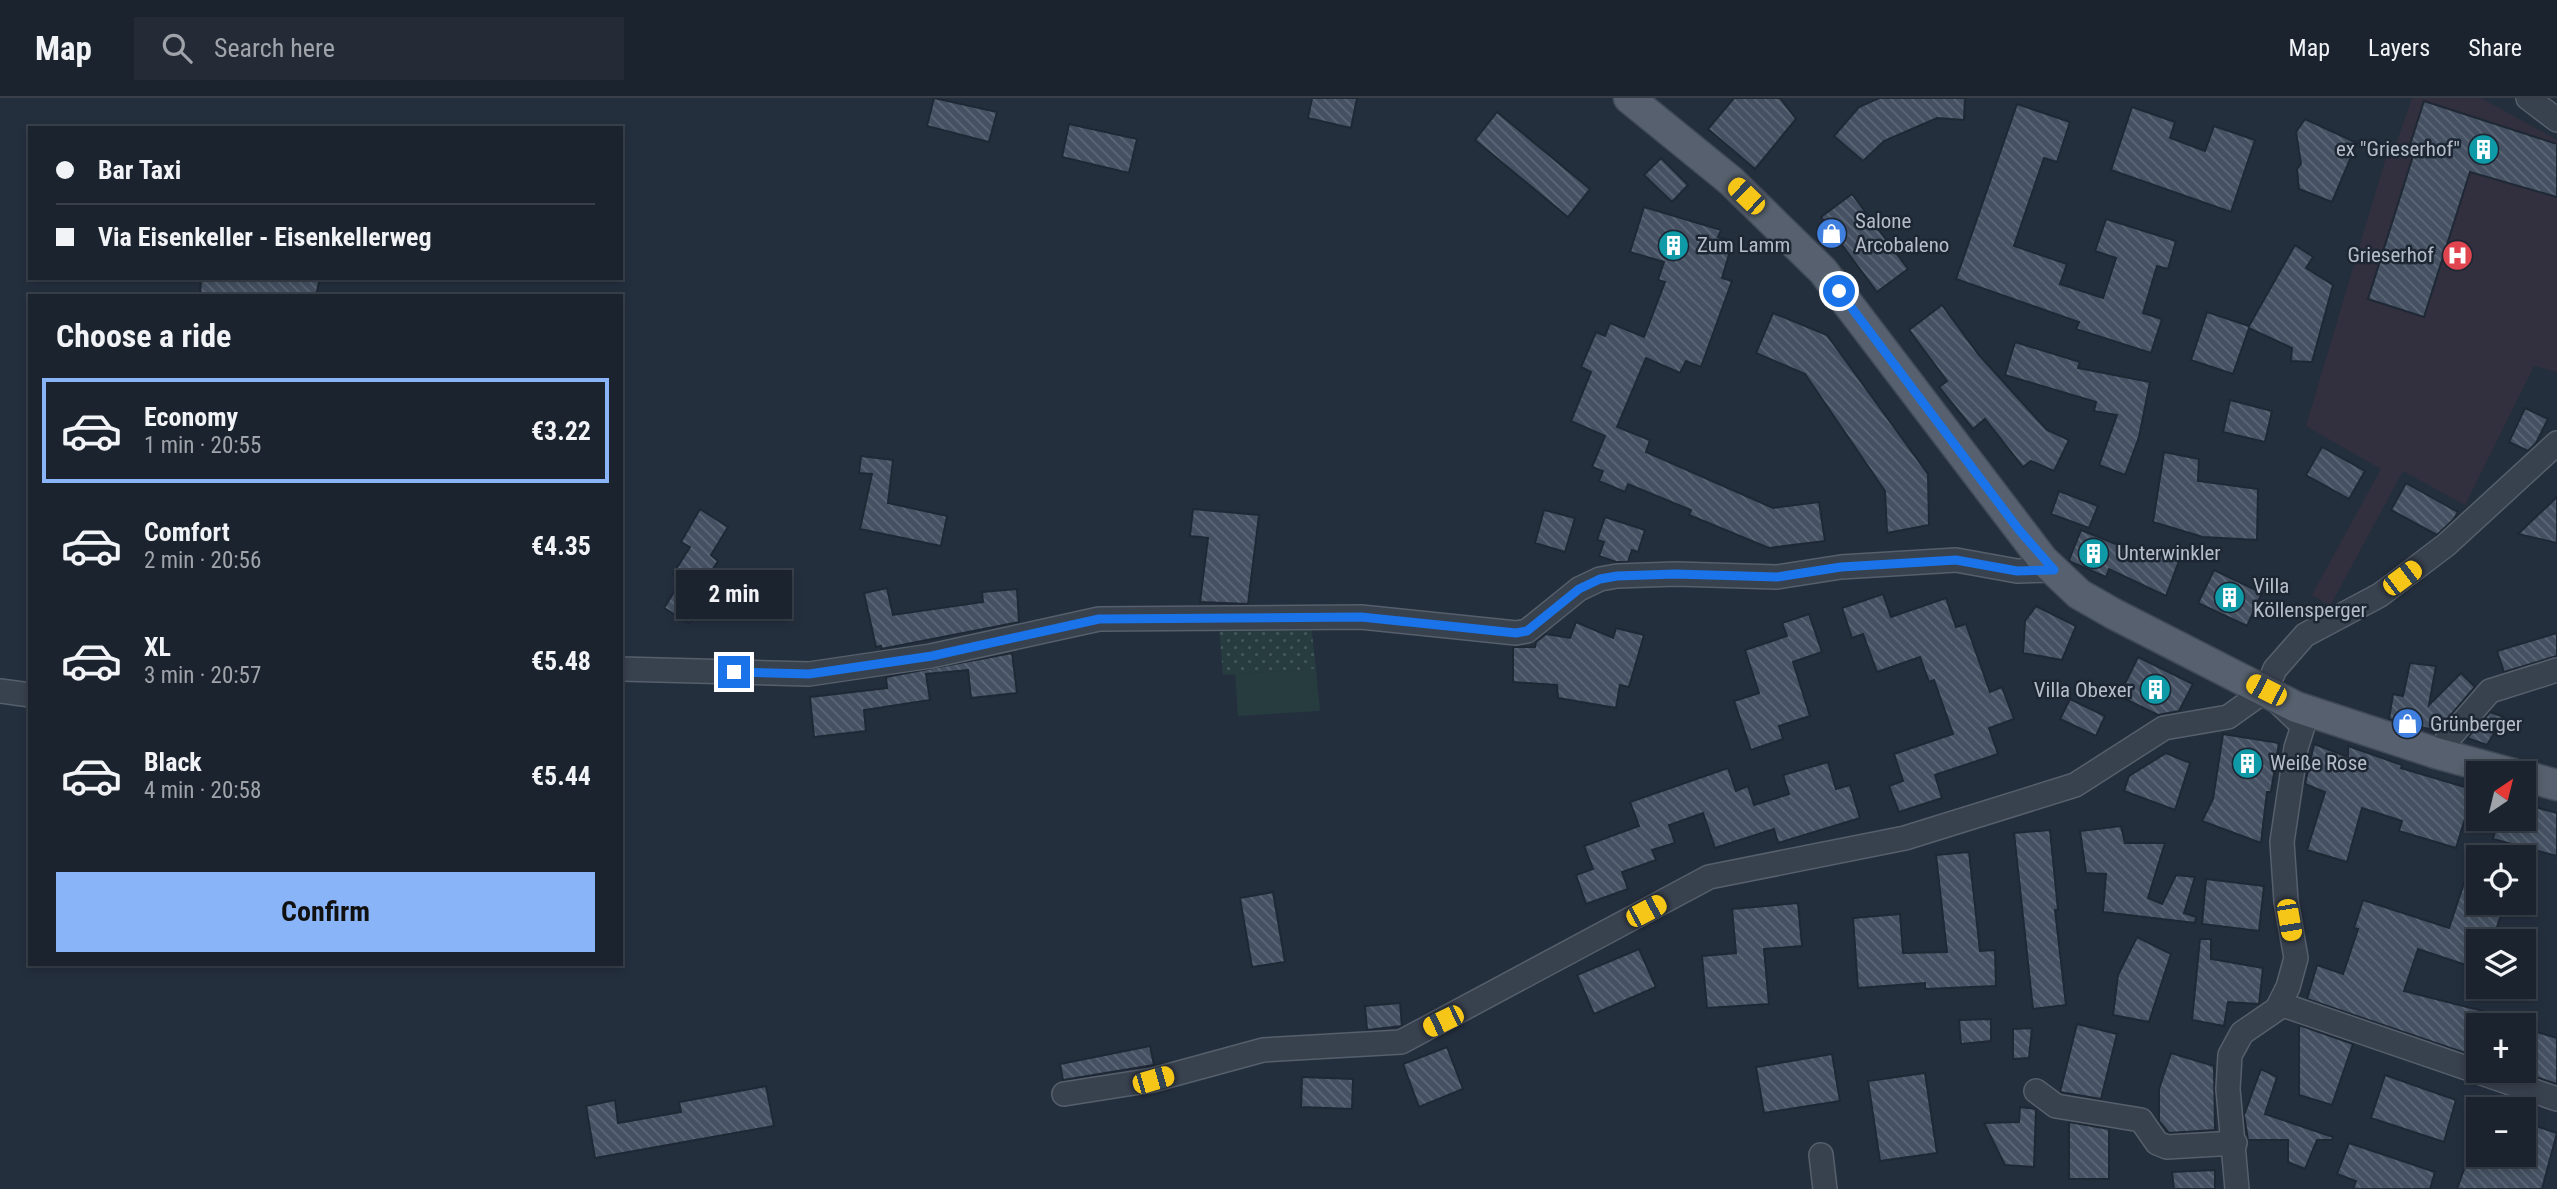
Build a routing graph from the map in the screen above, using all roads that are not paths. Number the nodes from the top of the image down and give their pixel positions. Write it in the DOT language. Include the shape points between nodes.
graph roads {
  1 [pos="1629,98"];
  2 [pos="2528,98"];
  3 [pos="2557,120"];
  4 [pos="2557,443"];
  5 [pos="2054,570"];
  6 [pos="623,669"];
  7 [pos="2557,670"];
  8 [pos="2266,690"];
  9 [pos="0,691"];
  10 [pos="28,695"];
  11 [pos="2435,753"];
  12 [pos="2466,761"];
  13 [pos="2536,779"];
  14 [pos="2557,785"];
  15 [pos="2280,1004"];
  16 [pos="2036,1091"];
  17 [pos="1064,1094"];
  18 [pos="2557,1099"];
  19 [pos="2235,1143"];
  20 [pos="1821,1155"];
  21 [pos="1825,1189"];
  22 [pos="2237,1189"];
  1 -- 5 [label="main road" via="1731,181 1823,271"];
  2 -- 3 [label="street"];
  4 -- 8 [label="street" via="2435,554 2380,595 2305,635 2275,669"];
  5 -- 6 [label="street" via="2017,571 1956,560 1841,567 1777,577 1617,576 1579,589 1527,631 1516,633 1361,617 1099,619 932,656 809,674"];
  5 -- 8 [label="main road" via="2080,594 2114,614"];
  7 -- 11 [label="street" via="2490,691"];
  8 -- 11 [label="main road" via="2296,707"];
  8 -- 15 [label="street" via="2303,726 2282,842 2295,958"];
  8 -- 17 [label="street" via="2228,717 2164,728 2075,785 1905,838 1709,877 1401,1042 1263,1049 1153,1080"];
  9 -- 10 [label="street"];
  11 -- 12 [label="main road"];
  13 -- 14 [label="main road"];
  15 -- 18 [label="street"];
  15 -- 19 [label="street" via="2242,1034 2230,1055 2228,1089"];
  16 -- 19 [label="street" via="2056,1107 2141,1119 2157,1143 2168,1147"];
  19 -- 22 [label="street"];
  20 -- 21 [label="street"];
}
